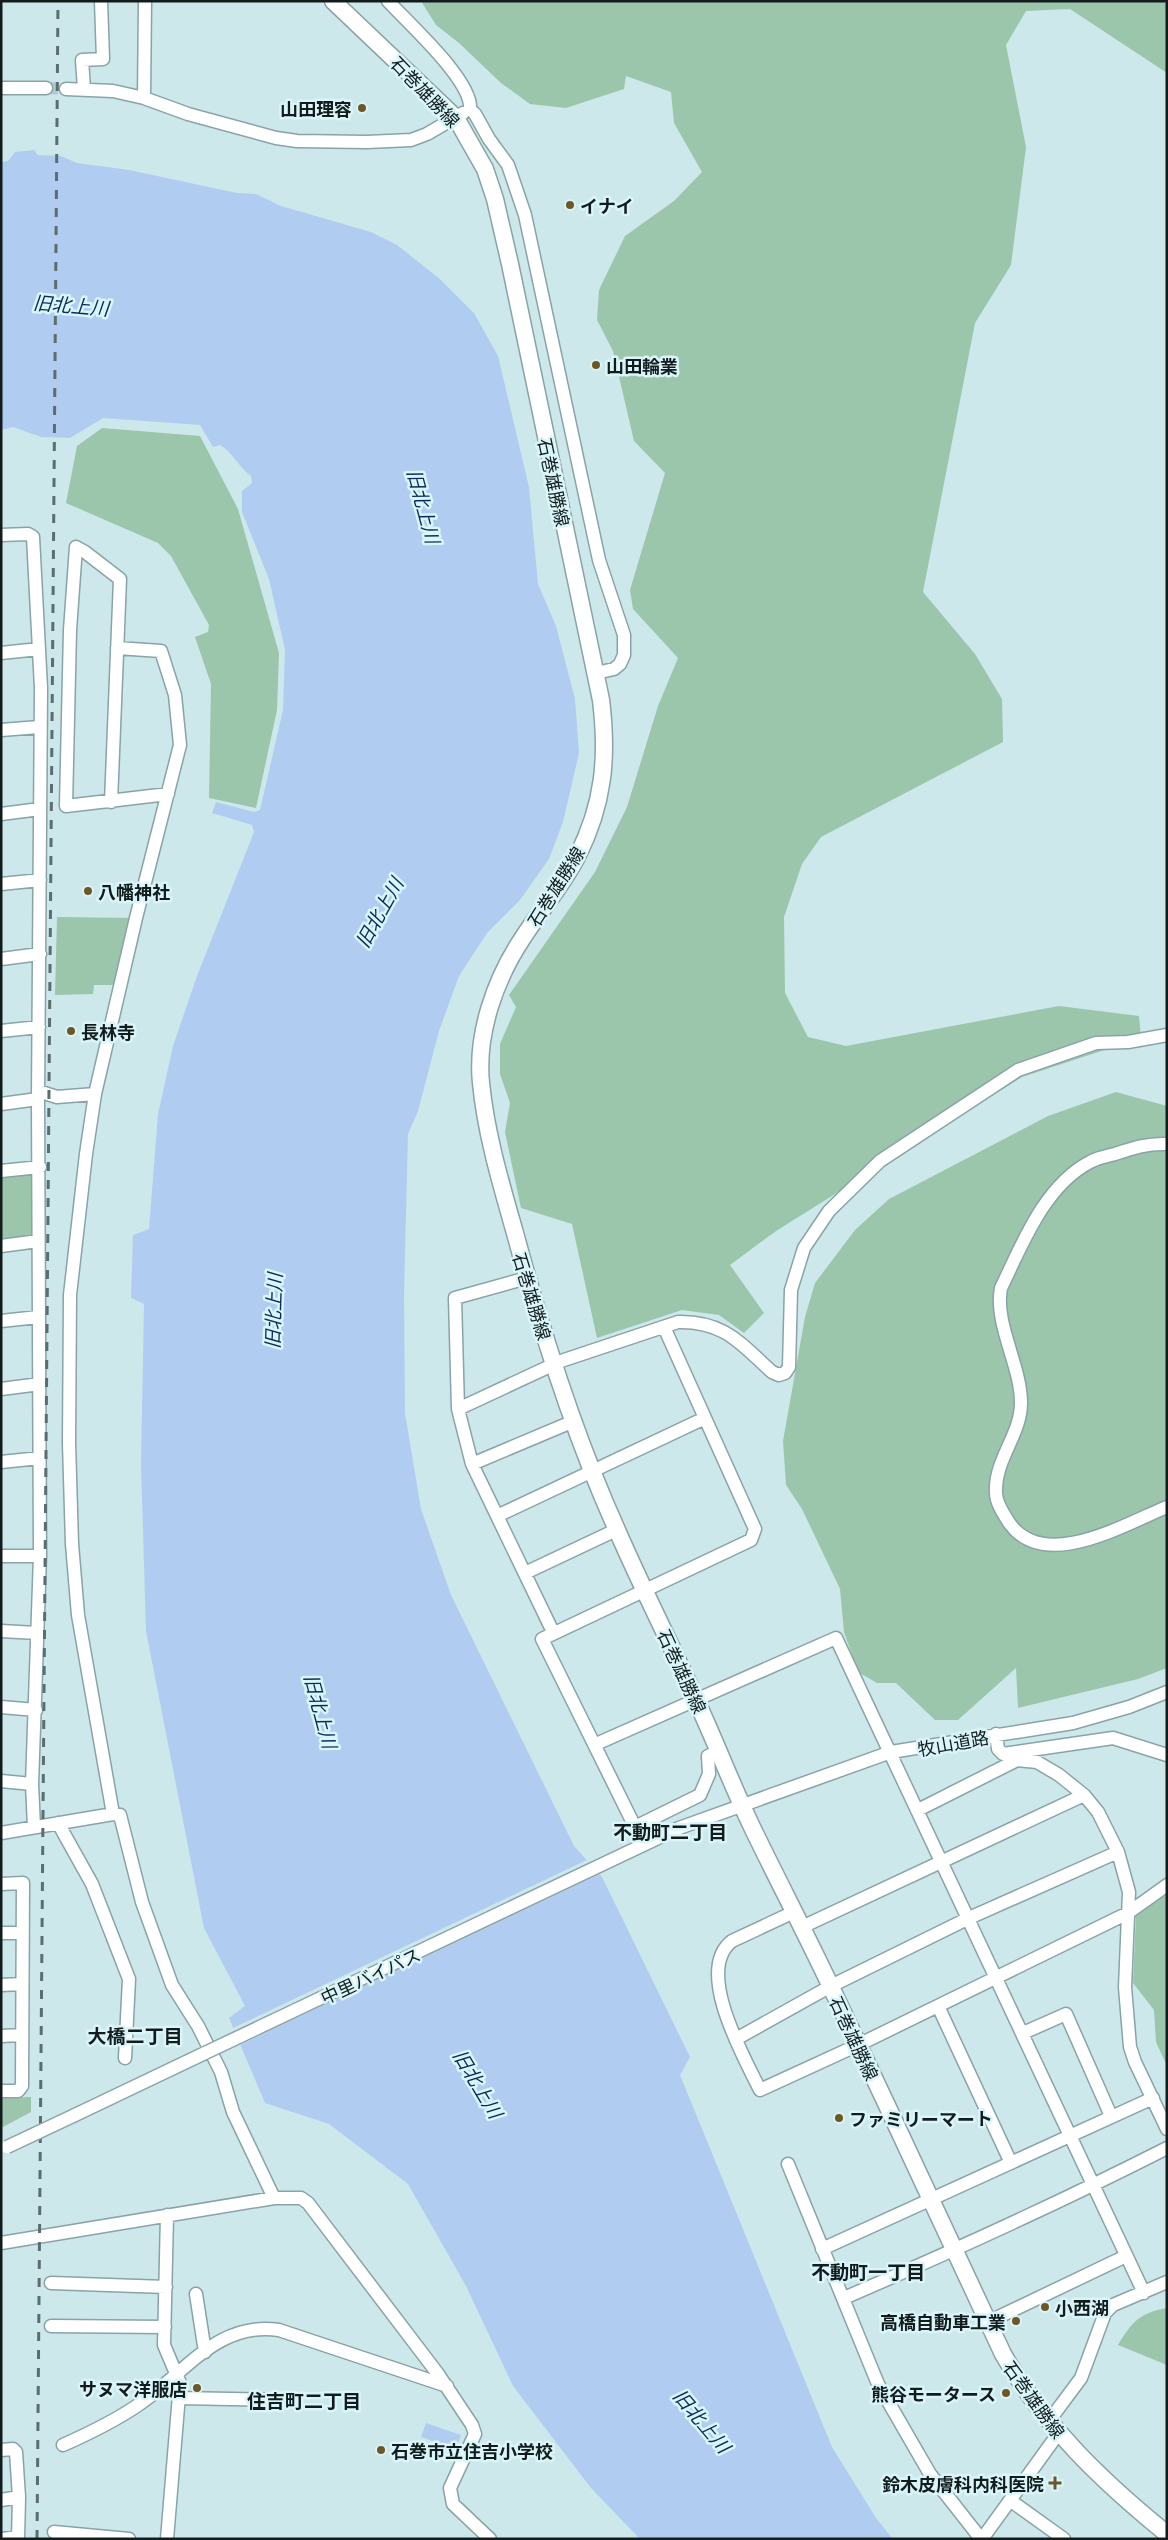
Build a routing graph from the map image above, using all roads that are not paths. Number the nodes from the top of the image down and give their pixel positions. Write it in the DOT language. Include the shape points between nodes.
graph roads {
  1 [pos="101,1"];
  2 [pos="145,1"];
  3 [pos="333,1"];
  4 [pos="388,1"];
  5 [pos="1,88"];
  6 [pos="46,88"];
  7 [pos="66,89"];
  8 [pos="84,89"];
  9 [pos="144,98"];
  10 [pos="463,114"];
  11 [pos="1,535"];
  12 [pos="117,648"];
  13 [pos="39,649"];
  14 [pos="1,653"];
  15 [pos="596,673"];
  16 [pos="39,726"];
  17 [pos="1,730"];
  18 [pos="168,794"];
  19 [pos="111,802"];
  20 [pos="40,809"];
  21 [pos="1,814"];
  22 [pos="40,880"];
  23 [pos="1,884"];
  24 [pos="40,954"];
  25 [pos="1,959"];
  26 [pos="39,1027"];
  27 [pos="1,1031"];
  28 [pos="1167,1035"];
  29 [pos="95,1094"];
  30 [pos="38,1095"];
  31 [pos="1,1104"];
  32 [pos="1167,1144"];
  33 [pos="40,1167"];
  34 [pos="1,1171"];
  35 [pos="38,1241"];
  36 [pos="1,1246"];
  37 [pos="527,1278"];
  38 [pos="38,1316"];
  39 [pos="1,1320"];
  40 [pos="664,1326"];
  41 [pos="554,1366"];
  42 [pos="40,1384"];
  43 [pos="1,1389"];
  44 [pos="458,1408"];
  45 [pos="705,1418"];
  46 [pos="574,1421"];
  47 [pos="40,1458"];
  48 [pos="1,1462"];
  49 [pos="472,1464"];
  50 [pos="593,1472"];
  51 [pos="1167,1507"];
  52 [pos="497,1516"];
  53 [pos="616,1530"];
  54 [pos="1,1556"];
  55 [pos="40,1556"];
  56 [pos="525,1573"];
  57 [pos="645,1590"];
  58 [pos="1,1631"];
  59 [pos="553,1632"];
  60 [pos="36,1633"];
  61 [pos="1167,1692"];
  62 [pos="696,1699"];
  63 [pos="1,1707"];
  64 [pos="36,1710"];
  65 [pos="996,1734"];
  66 [pos="596,1744"];
  67 [pos="719,1751"];
  68 [pos="891,1752"];
  69 [pos="1167,1755"];
  70 [pos="1,1781"];
  71 [pos="32,1784"];
  72 [pos="1084,1795"];
  73 [pos="742,1805"];
  74 [pos="918,1810"];
  75 [pos="114,1814"];
  76 [pos="58,1824"];
  77 [pos="34,1827"];
  78 [pos="1,1833"];
  79 [pos="1118,1852"];
  80 [pos="942,1862"];
  81 [pos="1,1884"];
  82 [pos="1167,1885"];
  83 [pos="794,1912"];
  84 [pos="1128,1913"];
  85 [pos="969,1918"];
  86 [pos="802,1927"];
  87 [pos="22,1933"];
  88 [pos="1,1934"];
  89 [pos="996,1977"];
  90 [pos="22,1984"];
  91 [pos="1,1985"];
  92 [pos="831,1986"];
  93 [pos="938,2006"];
  94 [pos="1022,2033"];
  95 [pos="22,2035"];
  96 [pos="1,2036"];
  97 [pos="736,2039"];
  98 [pos="858,2045"];
  99 [pos="125,2058"];
  100 [pos="1,2091"];
  101 [pos="1152,2098"];
  102 [pos="1111,2116"];
  103 [pos="1167,2129"];
  104 [pos="1071,2134"];
  105 [pos="1167,2148"];
  106 [pos="4,2149"];
  107 [pos="1011,2163"];
  108 [pos="788,2164"];
  109 [pos="1094,2185"];
  110 [pos="274,2198"];
  111 [pos="931,2200"];
  112 [pos="167,2215"];
  113 [pos="1,2243"];
  114 [pos="822,2249"];
  115 [pos="954,2250"];
  116 [pos="1126,2256"];
  117 [pos="1167,2282"];
  118 [pos="51,2284"];
  119 [pos="166,2287"];
  120 [pos="1144,2292"];
  121 [pos="196,2294"];
  122 [pos="844,2298"];
  123 [pos="988,2322"];
  124 [pos="51,2326"];
  125 [pos="165,2327"];
  126 [pos="205,2352"];
  127 [pos="176,2373"];
  128 [pos="450,2392"];
  129 [pos="179,2398"];
  130 [pos="289,2400"];
  131 [pos="1053,2427"];
  132 [pos="63,2445"];
  133 [pos="1,2450"];
  134 [pos="19,2498"];
  135 [pos="1,2500"];
  136 [pos="1011,2501"];
  137 [pos="54,2532"];
  138 [pos="1167,2534"];
  139 [pos="18,2538"];
  140 [pos="2,2539"];
  141 [pos="129,2539"];
  142 [pos="167,2539"];
  143 [pos="490,2539"];
  144 [pos="982,2539"];
  145 [pos="1064,2539"];
  1 -- 8 [label="street" via="103,59 82,60"];
  2 -- 9 [label="street"];
  3 -- 10 [label="main road, 石巻雄勝線"];
  4 -- 10 [label="street" via="449,64 470,103"];
  5 -- 6 [label="street"];
  7 -- 8 [label="street"];
  8 -- 9 [label="street"];
  9 -- 10 [label="street" via="188,114 297,141 411,140"];
  10 -- 15 [label="main road, 石巻雄勝線" via="495,199"];
  10 -- 15 [label="street" via="475,114 508,165 525,215 599,560 624,635 624,655 620,664 614,669"];
  11 -- 13 [label="street" via="34,536"];
  12 -- 18 [label="street" via="161,651 175,695 180,745"];
  12 -- 19 [label="street"];
  12 -- 19 [label="street" via="120,579 76,547 70,630 66,806"];
  13 -- 14 [label="street"];
  13 -- 16 [label="street"];
  15 -- 37 [label="main road, 石巻雄勝線" via="606,740 599,796 572,866 519,942 502,975 489,1011 480,1054 480,1079 489,1130"];
  16 -- 17 [label="street"];
  16 -- 20 [label="street"];
  18 -- 19 [label="street"];
  18 -- 29 [label="street"];
  20 -- 21 [label="street"];
  20 -- 22 [label="street"];
  22 -- 23 [label="street"];
  22 -- 24 [label="street"];
  24 -- 25 [label="street"];
  24 -- 26 [label="street"];
  26 -- 27 [label="street"];
  26 -- 30 [label="street"];
  28 -- 40 [label="street" via="1128,1042 1096,1043 1018,1070 880,1161 830,1211 804,1248 791,1290 789,1367 785,1373 772,1372 718,1327 697,1321"];
  29 -- 30 [label="street"];
  29 -- 75 [label="street" via="70,1295 70,1485 78,1615"];
  30 -- 31 [label="street"];
  30 -- 33 [label="street"];
  32 -- 51 [label="street" via="1145,1144 1090,1162 1074,1174 1037,1215 1001,1288 998,1301 1016,1370 1021,1405 1015,1432 998,1473 996,1494 1014,1529 1049,1546 1076,1544"];
  33 -- 34 [label="street"];
  33 -- 35 [label="street"];
  35 -- 36 [label="street"];
  35 -- 38 [label="street"];
  37 -- 41 [label="main road, 石巻雄勝線"];
  37 -- 44 [label="street" via="455,1298"];
  38 -- 39 [label="street"];
  38 -- 42 [label="street"];
  40 -- 41 [label="street"];
  40 -- 45 [label="street"];
  41 -- 44 [label="street"];
  41 -- 46 [label="main road, 石巻雄勝線"];
  42 -- 43 [label="street"];
  42 -- 47 [label="street"];
  44 -- 49 [label="street"];
  45 -- 50 [label="street"];
  45 -- 57 [label="street" via="755,1529 754,1536"];
  46 -- 49 [label="street"];
  46 -- 50 [label="main road, 石巻雄勝線"];
  47 -- 48 [label="street"];
  47 -- 55 [label="street"];
  49 -- 52 [label="street"];
  50 -- 52 [label="street"];
  50 -- 53 [label="main road, 石巻雄勝線"];
  52 -- 56 [label="street"];
  53 -- 56 [label="street"];
  53 -- 57 [label="main road, 石巻雄勝線"];
  54 -- 55 [label="street"];
  55 -- 60 [label="street"];
  56 -- 59 [label="street"];
  57 -- 59 [label="street"];
  57 -- 62 [label="main road, 石巻雄勝線"];
  58 -- 60 [label="street"];
  59 -- 66 [label="street" via="542,1638"];
  60 -- 64 [label="street"];
  61 -- 65 [label="street, 牧山道路" via="1073,1723"];
  62 -- 66 [label="street"];
  62 -- 67 [label="main road, 石巻雄勝線"];
  62 -- 68 [label="street" via="836,1638"];
  63 -- 64 [label="street"];
  64 -- 71 [label="street"];
  65 -- 68 [label="street, 牧山道路"];
  65 -- 69 [label="street" via="998,1749 1003,1754 1113,1738"];
  66 -- 67 [label="street" via="635,1827 700,1795 709,1774 708,1756"];
  67 -- 73 [label="main road, 石巻雄勝線"];
  68 -- 73 [label="street, 牧山道路"];
  68 -- 74 [label="street"];
  70 -- 71 [label="street"];
  71 -- 77 [label="street"];
  72 -- 74 [label="street" via="1059,1774 1037,1762 1017,1760"];
  72 -- 79 [label="street" via="1098,1812"];
  72 -- 80 [label="street"];
  73 -- 83 [label="main road, 石巻雄勝線"];
  73 -- 106 [label="street, 中里バイパス, bridge" via="679,1828"];
  74 -- 80 [label="street"];
  75 -- 76 [label="street"];
  75 -- 110 [label="street" via="120,1815 142,1902 172,1985 217,2064 233,2112"];
  76 -- 77 [label="street"];
  76 -- 99 [label="street" via="92,1884 128,1979"];
  77 -- 78 [label="street"];
  79 -- 84 [label="street" via="1129,1892"];
  79 -- 85 [label="street"];
  80 -- 85 [label="street"];
  80 -- 86 [label="street"];
  81 -- 87 [label="street" via="22,1884"];
  82 -- 84 [label="street"];
  83 -- 86 [label="main road, 石巻雄勝線"];
  83 -- 97 [label="street" via="732,1941 719,1956 717,1964 723,2008"];
  84 -- 89 [label="street"];
  84 -- 101 [label="street" via="1125,1987 1130,2047"];
  85 -- 89 [label="street"];
  85 -- 92 [label="street"];
  86 -- 92 [label="main road, 石巻雄勝線"];
  87 -- 88 [label="street"];
  87 -- 90 [label="street"];
  89 -- 93 [label="street"];
  89 -- 94 [label="street"];
  90 -- 91 [label="street"];
  90 -- 95 [label="street"];
  92 -- 97 [label="street"];
  92 -- 98 [label="main road, 石巻雄勝線"];
  93 -- 98 [label="street"];
  93 -- 107 [label="street"];
  94 -- 102 [label="street" via="1066,2014"];
  94 -- 104 [label="street"];
  95 -- 96 [label="street"];
  95 -- 100 [label="street" via="22,2086 18,2091"];
  97 -- 98 [label="street" via="760,2090"];
  98 -- 111 [label="main road, 石巻雄勝線"];
  101 -- 102 [label="street"];
  101 -- 103 [label="street"];
  102 -- 104 [label="street"];
  104 -- 107 [label="street"];
  104 -- 109 [label="street"];
  105 -- 109 [label="street"];
  107 -- 111 [label="street"];
  108 -- 114 [label="street"];
  109 -- 115 [label="street"];
  109 -- 116 [label="street"];
  110 -- 112 [label="street"];
  110 -- 128 [label="street" via="301,2198 308,2203"];
  111 -- 114 [label="street"];
  111 -- 115 [label="main road, 石巻雄勝線"];
  112 -- 113 [label="street"];
  112 -- 119 [label="street"];
  114 -- 122 [label="street"];
  115 -- 122 [label="street"];
  115 -- 123 [label="main road, 石巻雄勝線"];
  116 -- 120 [label="street"];
  116 -- 123 [label="street"];
  117 -- 120 [label="street"];
  118 -- 119 [label="street"];
  119 -- 125 [label="street"];
  120 -- 131 [label="street" via="1113,2305 1105,2313 1081,2378"];
  121 -- 126 [label="street"];
  122 -- 144 [label="street" via="878,2384 930,2474"];
  123 -- 131 [label="main road, 石巻雄勝線" via="1014,2372"];
  124 -- 125 [label="street"];
  125 -- 127 [label="street" via="166,2354"];
  126 -- 127 [label="street"];
  126 -- 128 [label="street" via="233,2334 257,2328 269,2329"];
  127 -- 129 [label="street" via="180,2383"];
  127 -- 132 [label="street" via="142,2402 98,2429"];
  128 -- 143 [label="street" via="475,2434 450,2488 450,2497 453,2504"];
  129 -- 130 [label="street"];
  129 -- 142 [label="street"];
  131 -- 136 [label="street"];
  131 -- 138 [label="main road, 石巻雄勝線" via="1132,2505"];
  133 -- 134 [label="street" via="13,2449 16,2452"];
  134 -- 135 [label="street"];
  134 -- 139 [label="street"];
  136 -- 144 [label="street"];
  136 -- 145 [label="street"];
  137 -- 141 [label="street"];
  139 -- 140 [label="street"];
}
